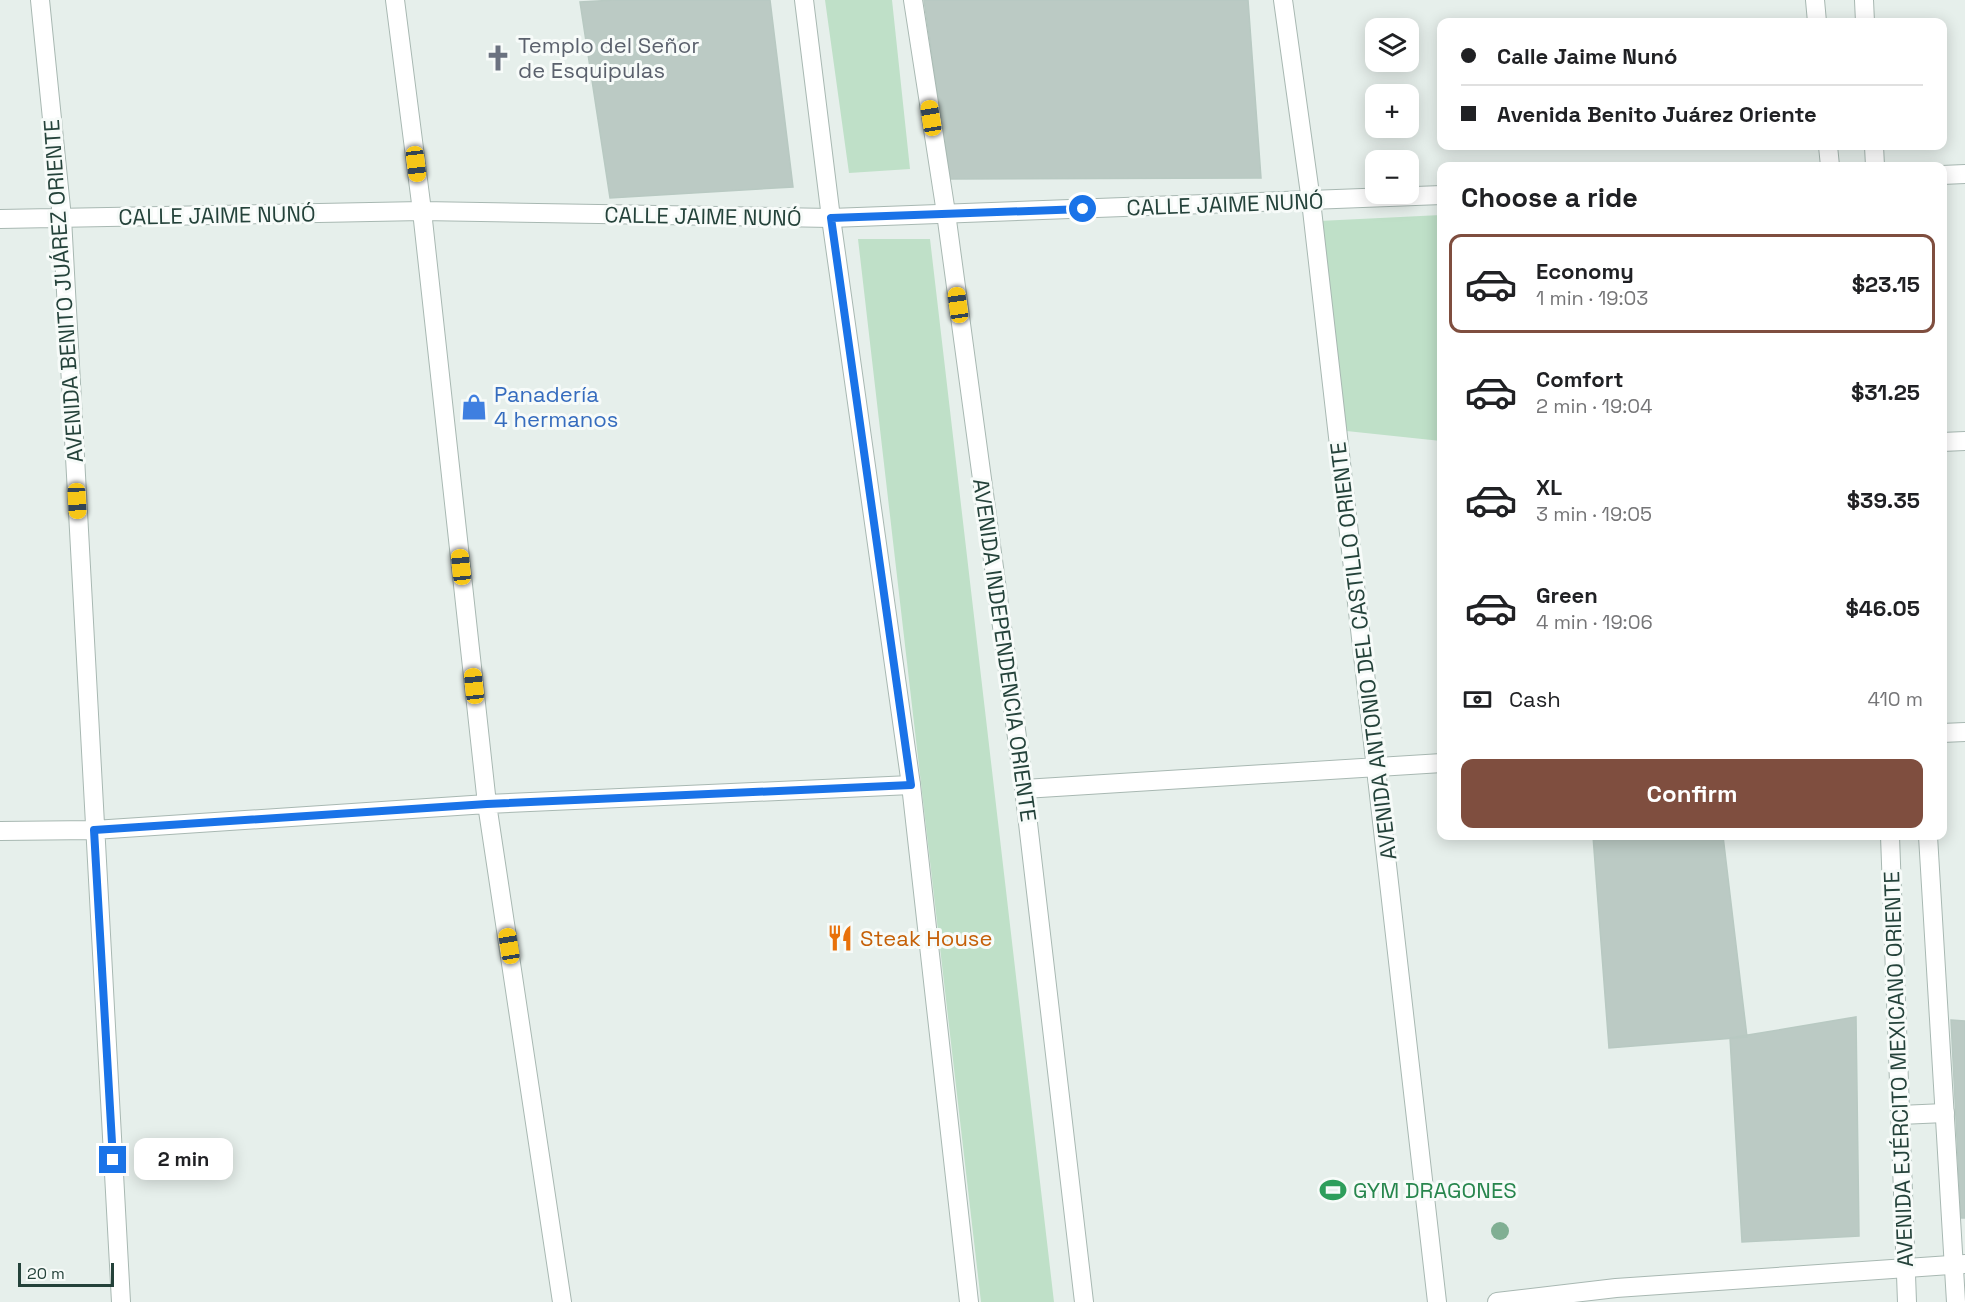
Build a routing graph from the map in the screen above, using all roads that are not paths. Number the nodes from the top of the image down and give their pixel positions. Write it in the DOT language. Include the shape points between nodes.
graph roads {
  1 [pos="40,0"];
  2 [pos="396,0"];
  3 [pos="804,0"];
  4 [pos="913,0"];
  5 [pos="1283,0"];
  6 [pos="1815,0"];
  7 [pos="1864,0"];
  8 [pos="1817,18"];
  9 [pos="1865,18"];
  10 [pos="1965,174"];
  11 [pos="1947,175"];
  12 [pos="1437,195"];
  13 [pos="1311,201"];
  14 [pos="422,211"];
  15 [pos="946,213"];
  16 [pos="62,218"];
  17 [pos="831,218"];
  18 [pos="0,219"];
  19 [pos="1965,441"];
  20 [pos="1947,442"];
  21 [pos="1965,732"];
  22 [pos="1947,733"];
  23 [pos="1437,763"];
  24 [pos="1376,767"];
  25 [pos="911,785"];
  26 [pos="1024,789"];
  27 [pos="487,804"];
  28 [pos="94,830"];
  29 [pos="0,831"];
  30 [pos="1890,840"];
  31 [pos="1928,840"];
  32 [pos="1945,1113"];
  33 [pos="1900,1115"];
  34 [pos="1959,1264"];
  35 [pos="1905,1269"];
  36 [pos="121,1302"];
  37 [pos="562,1302"];
  38 [pos="969,1302"];
  39 [pos="1084,1302"];
  40 [pos="1437,1302"];
  41 [pos="1497,1302"];
  42 [pos="1907,1302"];
  43 [pos="1956,1302"];
  1 -- 16 [label="street, AVENIDA BENITO JUÁREZ ORIENTE"];
  2 -- 14 [label="street"];
  3 -- 17 [label="street"];
  4 -- 15 [label="street, AVENIDA INDEPENDENCIA ORIENTE"];
  5 -- 13 [label="street, AVENIDA ANTONIO DEL CASTILLO ORIENTE"];
  6 -- 8 [label="street"];
  7 -- 9 [label="street"];
  10 -- 11 [label="street"];
  12 -- 13 [label="street, CALLE JAIME NUNÓ"];
  13 -- 15 [label="street, CALLE JAIME NUNÓ"];
  13 -- 24 [label="street, AVENIDA ANTONIO DEL CASTILLO ORIENTE"];
  14 -- 16 [label="street, CALLE JAIME NUNÓ"];
  14 -- 17 [label="street, CALLE JAIME NUNÓ"];
  14 -- 27 [label="street"];
  15 -- 17 [label="street, CALLE JAIME NUNÓ"];
  15 -- 26 [label="street, AVENIDA INDEPENDENCIA ORIENTE"];
  16 -- 18 [label="street, CALLE JAIME NUNÓ"];
  16 -- 28 [label="street, AVENIDA BENITO JUÁREZ ORIENTE"];
  17 -- 25 [label="street"];
  19 -- 20 [label="street"];
  21 -- 22 [label="street"];
  23 -- 24 [label="street"];
  24 -- 26 [label="street"];
  24 -- 40 [label="street, AVENIDA ANTONIO DEL CASTILLO ORIENTE"];
  25 -- 27 [label="street"];
  25 -- 38 [label="street"];
  26 -- 39 [label="street, AVENIDA INDEPENDENCIA ORIENTE"];
  27 -- 28 [label="street"];
  27 -- 37 [label="street"];
  28 -- 29 [label="street"];
  28 -- 36 [label="street, AVENIDA BENITO JUÁREZ ORIENTE"];
  30 -- 33 [label="street, AVENIDA EJÉRCITO MEXICANO ORIENTE"];
  31 -- 32 [label="street, AVENIDA EJÉRCITO MEXICANO ORIENTE"];
  32 -- 33 [label="street"];
  32 -- 34 [label="street, AVENIDA EJÉRCITO MEXICANO ORIENTE"];
  33 -- 35 [label="street, AVENIDA EJÉRCITO MEXICANO ORIENTE"];
  34 -- 35 [label="street"];
  34 -- 43 [label="street, AVENIDA EJÉRCITO MEXICANO ORIENTE"];
  35 -- 41 [label="street" via="1616,1288"];
  35 -- 42 [label="street, AVENIDA EJÉRCITO MEXICANO ORIENTE"];
}
